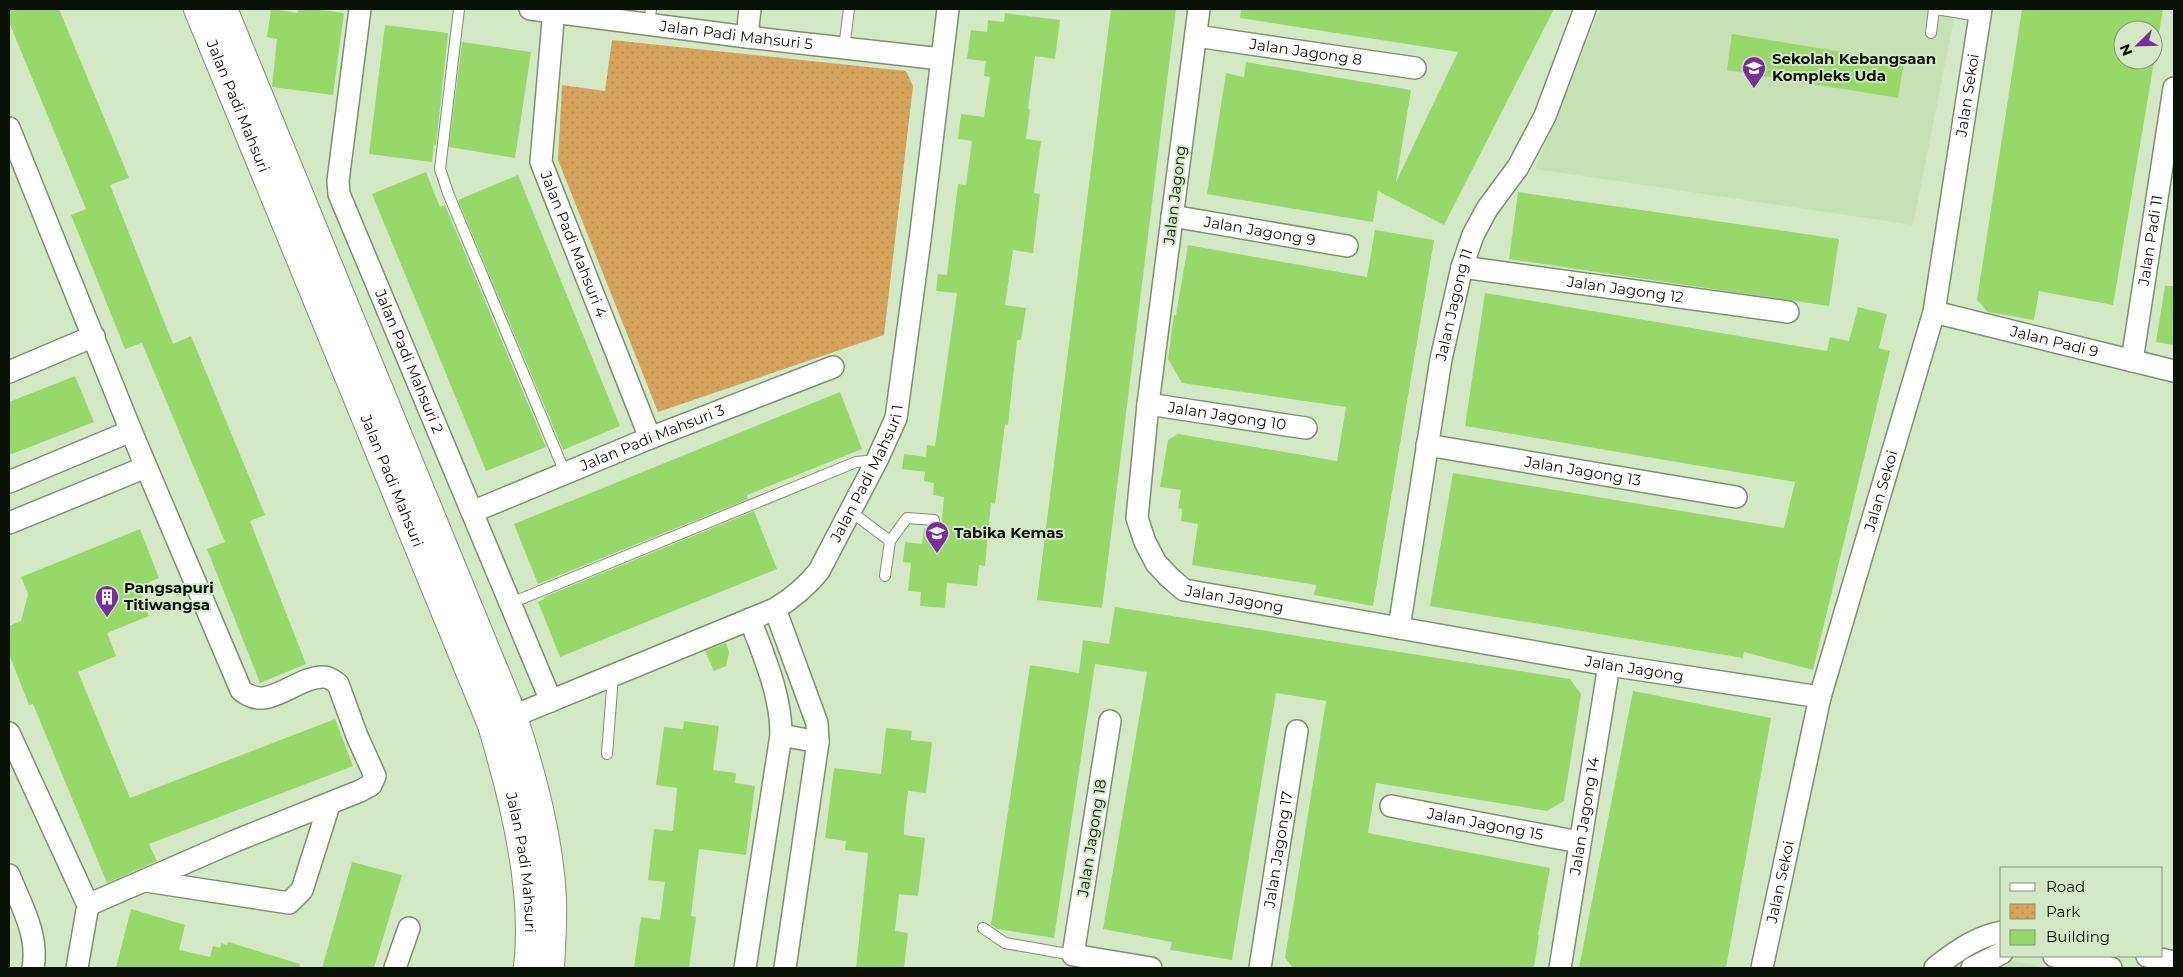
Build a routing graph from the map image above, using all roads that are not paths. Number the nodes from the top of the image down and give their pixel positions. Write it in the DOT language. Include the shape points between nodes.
graph roads {
  1 [pos="198,9"];
  2 [pos="223,9"];
  3 [pos="360,9"];
  4 [pos="459,9"];
  5 [pos="530,9"];
  6 [pos="750,9"];
  7 [pos="849,9"];
  8 [pos="948,9"];
  9 [pos="1199,9"];
  10 [pos="1585,9"];
  11 [pos="1935,9"];
  12 [pos="554,11"];
  13 [pos="1980,13"];
  14 [pos="650,16"];
  15 [pos="1931,33"];
  16 [pos="1196,36"];
  17 [pos="746,37"];
  18 [pos="844,48"];
  19 [pos="941,59"];
  20 [pos="1415,68"];
  21 [pos="2174,88"];
  22 [pos="9,128"];
  23 [pos="1172,216"];
  24 [pos="1347,246"];
  25 [pos="1462,267"];
  26 [pos="1788,312"];
  27 [pos="1934,312"];
  28 [pos="94,336"];
  29 [pos="2132,361"];
  30 [pos="833,367"];
  31 [pos="2174,371"];
  32 [pos="9,372"];
  33 [pos="1148,404"];
  34 [pos="1306,428"];
  35 [pos="131,431"];
  36 [pos="650,438"];
  37 [pos="1427,445"];
  38 [pos="877,460"];
  39 [pos="146,466"];
  40 [pos="565,473"];
  41 [pos="9,482"];
  42 [pos="1736,496"];
  43 [pos="850,511"];
  44 [pos="472,512"];
  45 [pos="934,520"];
  46 [pos="9,523"];
  47 [pos="890,541"];
  48 [pos="885,576"];
  49 [pos="511,603"];
  50 [pos="775,608"];
  51 [pos="750,619"];
  52 [pos="1398,628"];
  53 [pos="1609,665"];
  54 [pos="613,676"];
  55 [pos="1820,697"];
  56 [pos="551,701"];
  57 [pos="502,721"];
  58 [pos="1110,721"];
  59 [pos="1297,731"];
  60 [pos="9,733"];
  61 [pos="781,735"];
  62 [pos="818,742"];
  63 [pos="607,754"];
  64 [pos="329,805"];
  65 [pos="1391,806"];
  66 [pos="1579,842"];
  67 [pos="9,875"];
  68 [pos="146,881"];
  69 [pos="88,905"];
  70 [pos="409,928"];
  71 [pos="983,928"];
  72 [pos="2000,932"];
  73 [pos="2000,953"];
  74 [pos="1073,955"];
  75 [pos="2059,957"];
  76 [pos="2152,957"];
  77 [pos="2174,962"];
  78 [pos="33,968"];
  79 [pos="77,968"];
  80 [pos="395,968"];
  81 [pos="528,968"];
  82 [pos="550,968"];
  83 [pos="745,968"];
  84 [pos="785,968"];
  85 [pos="1151,968"];
  86 [pos="1260,968"];
  87 [pos="1560,968"];
  88 [pos="1762,968"];
  89 [pos="1935,968"];
  90 [pos="1972,968"];
  91 [pos="2111,968"];
  1 -- 57 [label="main road, Jalan Padi Mahsuri"];
  2 -- 57 [label="main road, Jalan Padi Mahsuri"];
  3 -- 44 [label="street, Jalan Padi Mahsuri 2" via="339,194"];
  4 -- 40 [label="lane" via="440,168"];
  5 -- 12 [label="street, Jalan Padi Mahsuri 5"];
  6 -- 17 [label="street"];
  7 -- 18 [label="lane"];
  8 -- 19 [label="street, Jalan Padi Mahsuri 1"];
  9 -- 16 [label="street, Jalan Jagong"];
  10 -- 25 [label="street, Jalan Jagong 11" via="1545,116 1518,167 1487,209 1473,235"];
  11 -- 13 [label="lane"];
  11 -- 15 [label="lane"];
  12 -- 14 [label="street, Jalan Padi Mahsuri 5"];
  12 -- 36 [label="street, Jalan Padi Mahsuri 4" via="541,162"];
  13 -- 27 [label="street, Jalan Sekoi"];
  14 -- 17 [label="street, Jalan Padi Mahsuri 5"];
  16 -- 20 [label="street, Jalan Jagong 8"];
  16 -- 23 [label="street, Jalan Jagong"];
  17 -- 18 [label="street, Jalan Padi Mahsuri 5"];
  18 -- 19 [label="street, Jalan Padi Mahsuri 5"];
  19 -- 38 [label="street, Jalan Padi Mahsuri 1" via="896,418"];
  21 -- 29 [label="street, Jalan Padi 11"];
  22 -- 28 [label="street"];
  23 -- 24 [label="street, Jalan Jagong 9"];
  23 -- 33 [label="street, Jalan Jagong"];
  25 -- 26 [label="street, Jalan Jagong 12"];
  25 -- 37 [label="street, Jalan Jagong 11" via="1441,359"];
  27 -- 29 [label="street, Jalan Padi 9"];
  27 -- 55 [label="street, Jalan Sekoi"];
  28 -- 32 [label="street"];
  28 -- 35 [label="street"];
  29 -- 31 [label="street, Jalan Padi 9"];
  30 -- 36 [label="street, Jalan Padi Mahsuri 3"];
  33 -- 34 [label="street, Jalan Jagong 10"];
  33 -- 52 [label="street, Jalan Jagong" via="1137,518 1156,563 1169,577 1184,590"];
  35 -- 39 [label="street"];
  35 -- 41 [label="street"];
  36 -- 40 [label="street, Jalan Padi Mahsuri 3"];
  37 -- 42 [label="street, Jalan Jagong 13"];
  37 -- 52 [label="street, Jalan Jagong 11"];
  38 -- 43 [label="street, Jalan Padi Mahsuri 1"];
  38 -- 49 [label="lane" via="856,462"];
  39 -- 46 [label="street"];
  39 -- 64 [label="street" via="241,690 249,697 261,700 314,679 325,677 338,684 375,776 371,785"];
  40 -- 44 [label="street, Jalan Padi Mahsuri 3"];
  43 -- 47 [label="lane"];
  43 -- 50 [label="street, Jalan Padi Mahsuri 1" via="819,571 792,599"];
  44 -- 49 [label="street, Jalan Padi Mahsuri 2"];
  45 -- 47 [label="lane" via="906,518"];
  47 -- 48 [label="lane"];
  49 -- 56 [label="street, Jalan Padi Mahsuri 2"];
  50 -- 51 [label="street, Jalan Padi Mahsuri 1"];
  50 -- 62 [label="street" via="814,714"];
  51 -- 54 [label="street, Jalan Padi Mahsuri 1"];
  51 -- 61 [label="street" via="775,689 781,715"];
  52 -- 53 [label="street, Jalan Jagong"];
  53 -- 55 [label="street, Jalan Jagong"];
  53 -- 66 [label="street, Jalan Jagong 14"];
  54 -- 56 [label="street, Jalan Padi Mahsuri 1"];
  54 -- 63 [label="lane"];
  55 -- 88 [label="street, Jalan Sekoi"];
  56 -- 57 [label="street, Jalan Padi Mahsuri 1"];
  57 -- 81 [label="main road, Jalan Padi Mahsuri" via="528,905"];
  57 -- 82 [label="main road, Jalan Padi Mahsuri" via="530,769 544,832 552,899"];
  58 -- 74 [label="street, Jalan Jagong 18"];
  59 -- 86 [label="street, Jalan Jagong 17"];
  60 -- 69 [label="street"];
  61 -- 62 [label="street"];
  61 -- 83 [label="street"];
  62 -- 84 [label="street"];
  64 -- 68 [label="street" via="236,840"];
  64 -- 68 [label="street" via="302,890 289,902"];
  65 -- 66 [label="street, Jalan Jagong 15"];
  66 -- 87 [label="street, Jalan Jagong 14"];
  67 -- 78 [label="street" via="34,938 36,955"];
  68 -- 69 [label="street"];
  69 -- 79 [label="street"];
  70 -- 80 [label="street"];
  71 -- 74 [label="lane" via="1005,944"];
  72 -- 89 [label="street" via="1989,934"];
  73 -- 90 [label="street"];
  74 -- 85 [label="street"];
  75 -- 91 [label="street"];
  76 -- 77 [label="street"];
}
